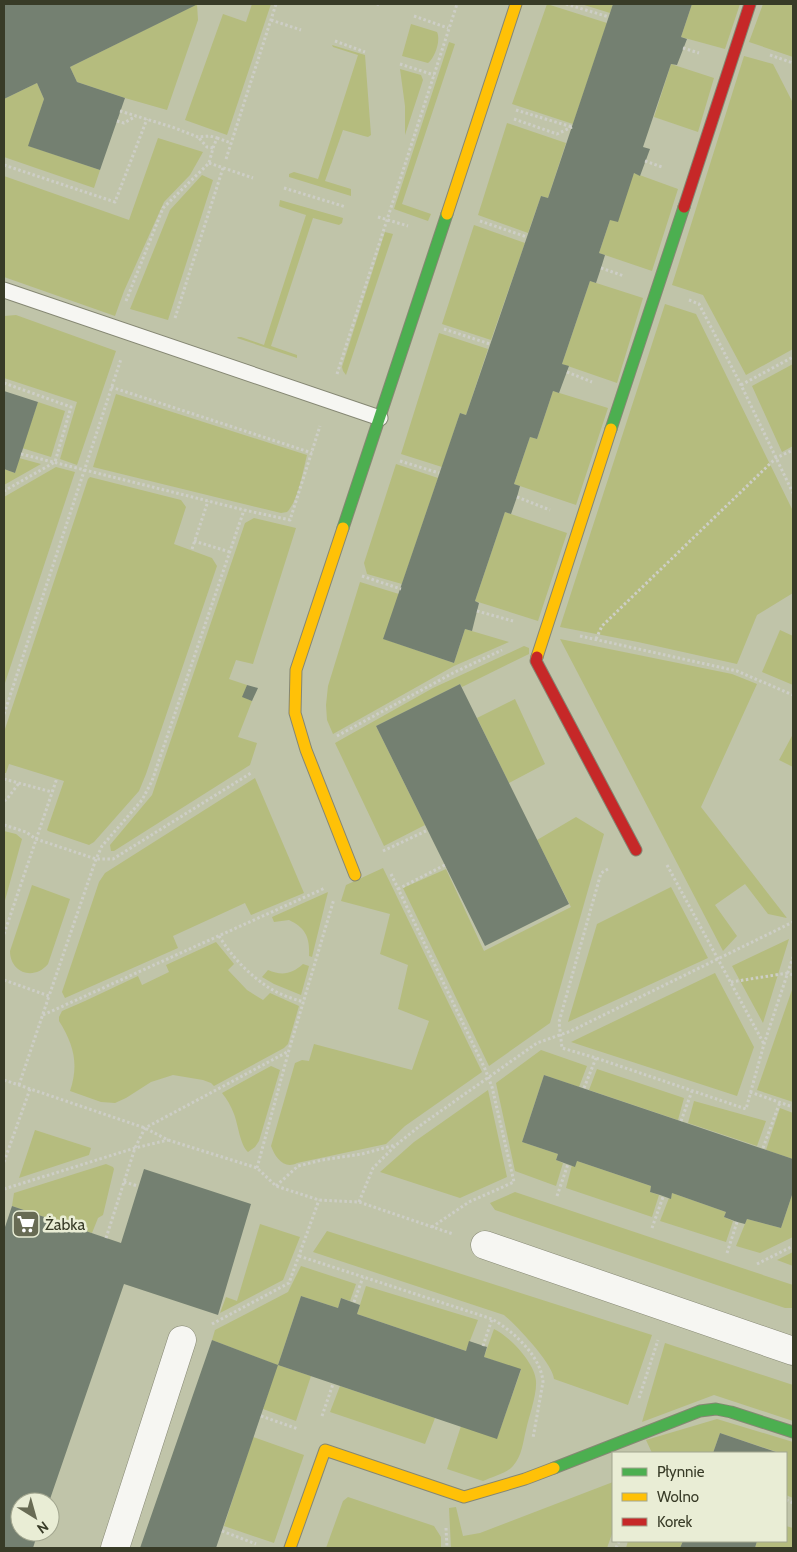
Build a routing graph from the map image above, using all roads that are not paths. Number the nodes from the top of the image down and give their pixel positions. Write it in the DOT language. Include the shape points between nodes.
graph roads {
  1 [pos="516,4"];
  2 [pos="750,4"];
  3 [pos="4,290"];
  4 [pos="380,418"];
  5 [pos="636,850"];
  6 [pos="355,875"];
  7 [pos="485,1245"];
  8 [pos="182,1340"];
  9 [pos="793,1351"];
  10 [pos="793,1432"];
  11 [pos="115,1548"];
  12 [pos="290,1548"];
  1 -- 4 [label="street"];
  2 -- 5 [label="street" via="536,661"];
  3 -- 4 [label="lane"];
  4 -- 6 [label="street" via="296,670 295,713 306,750"];
  7 -- 9 [label="street"];
  8 -- 11 [label="street"];
  10 -- 12 [label="street" via="716,1408 700,1411 525,1480 464,1497 325,1450"];
}
